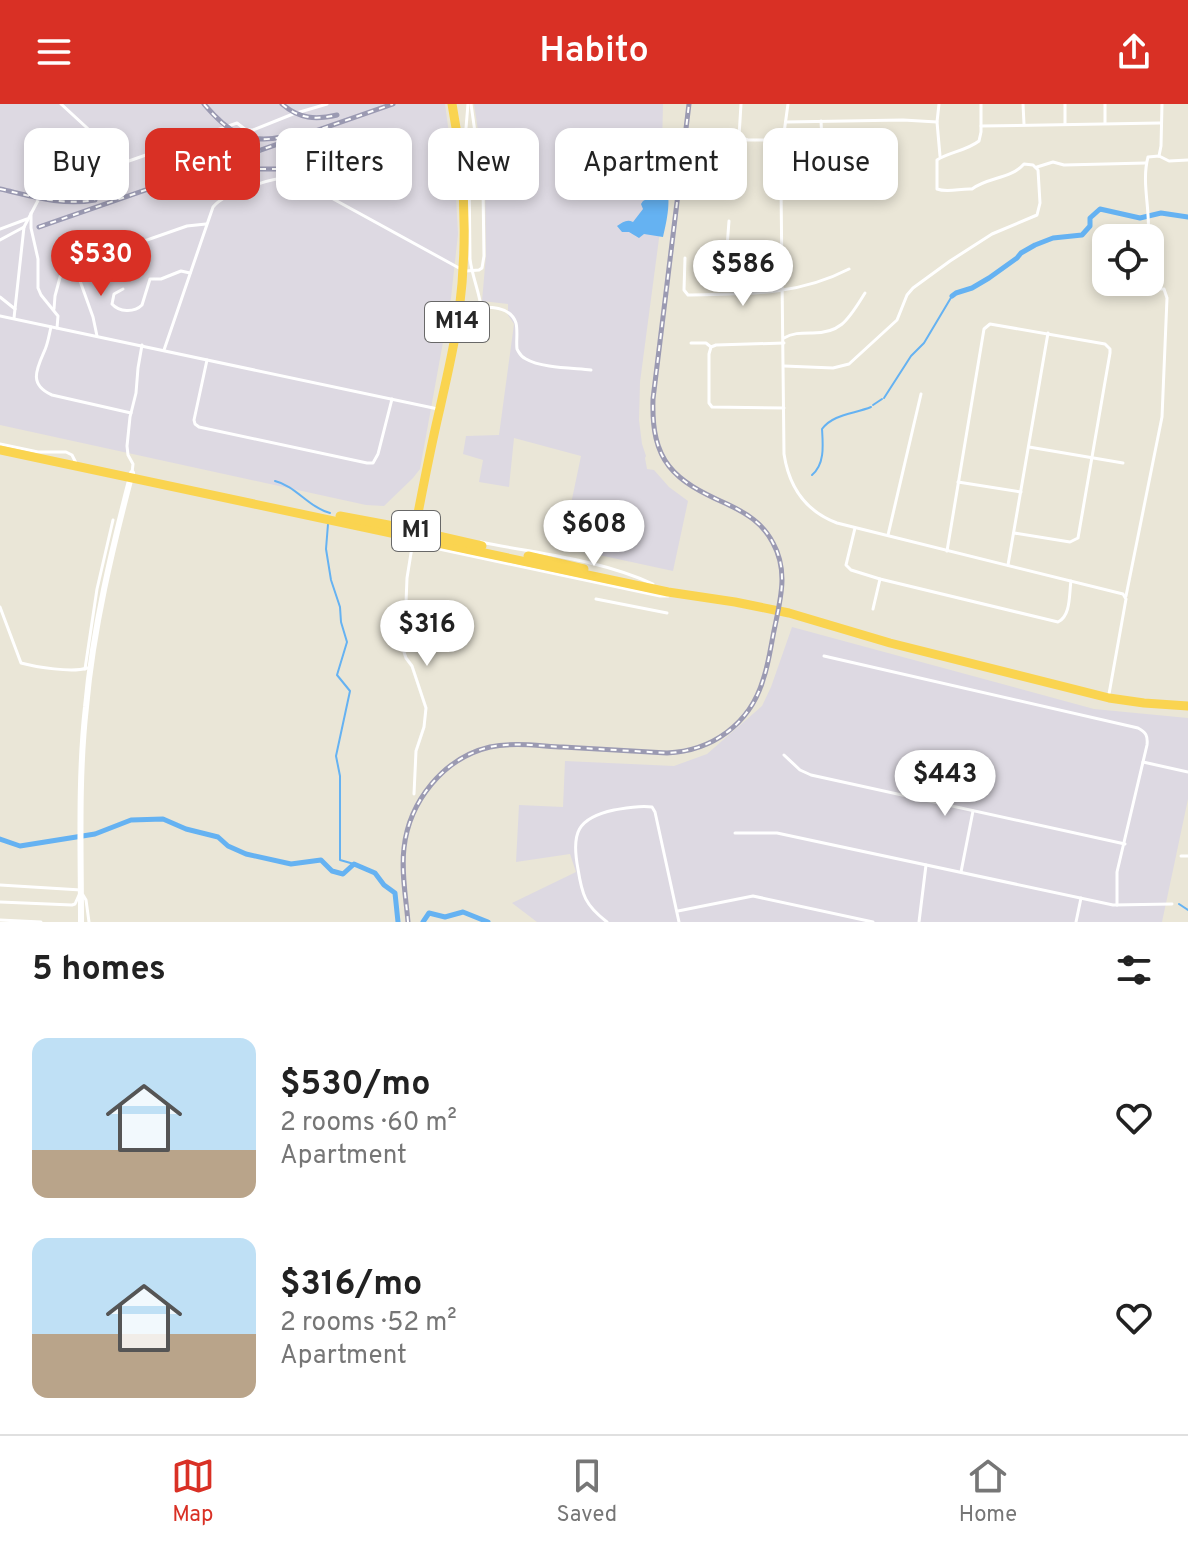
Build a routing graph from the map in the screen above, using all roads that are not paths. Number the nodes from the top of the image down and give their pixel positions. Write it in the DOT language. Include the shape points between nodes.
graph roads {
  1 [pos="61,104"];
  2 [pos="327,104"];
  3 [pos="452,104"];
  4 [pos="470,104"];
  5 [pos="741,104"];
  6 [pos="788,104"];
  7 [pos="939,104"];
  8 [pos="981,104"];
  9 [pos="1023,104"];
  10 [pos="1065,104"];
  11 [pos="1105,104"];
  12 [pos="1162,104"];
  13 [pos="821,121"];
  14 [pos="787,122"];
  15 [pos="937,122"];
  16 [pos="1105,123"];
  17 [pos="1160,123"];
  18 [pos="1024,124"];
  19 [pos="1065,124"];
  20 [pos="981,126"];
  21 [pos="456,128"];
  22 [pos="466,128"];
  23 [pos="474,128"];
  24 [pos="786,128"];
  25 [pos="821,128"];
  26 [pos="763,140"];
  27 [pos="1159,156"];
  28 [pos="940,157"];
  29 [pos="1188,160"];
  30 [pos="1146,163"];
  31 [pos="1037,167"];
  32 [pos="38,200"];
  33 [pos="464,200"];
  34 [pos="483,200"];
  35 [pos="781,200"];
  36 [pos="31,213"];
  37 [pos="27,219"];
  38 [pos="729,221"];
  39 [pos="206,224"];
  40 [pos="1149,224"];
  41 [pos="24,227"];
  42 [pos="0,229"];
  43 [pos="0,240"];
  44 [pos="783,252"];
  45 [pos="685,258"];
  46 [pos="75,267"];
  47 [pos="849,269"];
  48 [pos="467,271"];
  49 [pos="190,273"];
  50 [pos="123,289"];
  51 [pos="782,291"];
  52 [pos="1164,291"];
  53 [pos="865,293"];
  54 [pos="0,297"];
  55 [pos="481,307"];
  56 [pos="459,308"];
  57 [pos="15,309"];
  58 [pos="54,309"];
  59 [pos="0,316"];
  60 [pos="14,318"];
  61 [pos="51,327"];
  62 [pos="57,328"];
  63 [pos="1048,333"];
  64 [pos="97,336"];
  65 [pos="784,340"];
  66 [pos="691,343"];
  67 [pos="142,345"];
  68 [pos="711,347"];
  69 [pos="164,350"];
  70 [pos="207,360"];
  71 [pos="784,366"];
  72 [pos="591,370"];
  73 [pos="921,394"];
  74 [pos="392,399"];
  75 [pos="784,408"];
  76 [pos="439,409"];
  77 [pos="131,413"];
  78 [pos="1029,447"];
  79 [pos="0,449"];
  80 [pos="1091,457"];
  81 [pos="61,463"];
  82 [pos="76,463"];
  83 [pos="1123,463"];
  84 [pos="131,475"];
  85 [pos="958,482"];
  86 [pos="1021,492"];
  87 [pos="113,520"];
  88 [pos="855,528"];
  89 [pos="414,533"];
  90 [pos="1014,533"];
  91 [pos="888,535"];
  92 [pos="947,551"];
  93 [pos="1008,565"];
  94 [pos="880,579"];
  95 [pos="1071,581"];
  96 [pos="1126,596"];
  97 [pos="596,599"];
  98 [pos="0,607"];
  99 [pos="772,607"];
  100 [pos="873,609"];
  101 [pos="667,613"];
  102 [pos="824,656"];
  103 [pos="88,668"];
  104 [pos="1109,695"];
  105 [pos="1188,704"];
  106 [pos="784,755"];
  107 [pos="1143,762"];
  108 [pos="1188,772"];
  109 [pos="414,794"];
  110 [pos="973,811"];
  111 [pos="735,833"];
  112 [pos="1125,844"];
  113 [pos="1181,856"];
  114 [pos="1188,856"];
  115 [pos="926,865"];
  116 [pos="961,872"];
  117 [pos="0,885"];
  118 [pos="81,891"];
  119 [pos="1081,898"];
  120 [pos="0,902"];
  121 [pos="1172,904"];
  122 [pos="1117,905"];
  123 [pos="677,912"];
  124 [pos="0,920"];
  125 [pos="41,922"];
  126 [pos="81,922"];
  127 [pos="89,922"];
  128 [pos="607,922"];
  129 [pos="679,922"];
  130 [pos="873,922"];
  131 [pos="919,922"];
  132 [pos="1076,922"];
  1 -- 2 [label="street" via="126,162 237,123 253,130"];
  3 -- 21 [label="highway, M14"];
  4 -- 22 [label="street"];
  4 -- 23 [label="street"];
  5 -- 26 [label="street" via="739,137"];
  6 -- 14 [label="street"];
  7 -- 15 [label="street"];
  8 -- 20 [label="street"];
  9 -- 18 [label="street"];
  10 -- 19 [label="street"];
  11 -- 16 [label="street"];
  12 -- 17 [label="street"];
  13 -- 14 [label="street"];
  13 -- 15 [label="street"];
  13 -- 25 [label="street"];
  14 -- 24 [label="street"];
  15 -- 28 [label="street"];
  16 -- 17 [label="street"];
  16 -- 19 [label="street"];
  17 -- 27 [label="street"];
  18 -- 19 [label="street"];
  18 -- 20 [label="street"];
  20 -- 28 [label="street" via="974,145"];
  27 -- 29 [label="street"];
  27 -- 30 [label="street" via="1148,157"];
  28 -- 31 [label="street" via="937,189 943,191 972,189 1024,164"];
  30 -- 31 [label="street" via="1053,162"];
  30 -- 40 [label="street"];
  31 -- 71 [label="street" via="1035,217 992,234 913,288 897,320 852,362 833,368"];
  32 -- 36 [label="street"];
  33 -- 48 [label="highway, M14"];
  34 -- 48 [label="street" via="482,268"];
  35 -- 44 [label="street"];
  36 -- 37 [label="street"];
  36 -- 58 [label="street" via="38,288"];
  37 -- 41 [label="street"];
  37 -- 42 [label="street"];
  38 -- 44 [label="street" via="727,247 732,251"];
  39 -- 46 [label="street" via="187,226"];
  39 -- 48 [label="street" via="220,200 292,178"];
  39 -- 49 [label="street"];
  41 -- 43 [label="street"];
  41 -- 57 [label="street"];
  44 -- 51 [label="street"];
  45 -- 51 [label="street" via="688,295"];
  46 -- 58 [label="street" via="61,271"];
  46 -- 64 [label="street"];
  47 -- 51 [label="street"];
  48 -- 55 [label="street"];
  48 -- 56 [label="highway, M14"];
  49 -- 50 [label="street" via="150,279 137,309 112,304 114,294"];
  49 -- 69 [label="street"];
  51 -- 65 [label="street"];
  52 -- 96 [label="street" via="1163,413"];
  53 -- 65 [label="street" via="837,328 823,334 790,334"];
  54 -- 57 [label="street"];
  55 -- 56 [label="street"];
  55 -- 72 [label="street" via="510,313 517,349 526,359"];
  56 -- 76 [label="highway, M14"];
  57 -- 60 [label="street"];
  58 -- 62 [label="street"];
  59 -- 60 [label="street"];
  60 -- 61 [label="street"];
  61 -- 62 [label="street"];
  61 -- 77 [label="street" via="36,370 38,385 52,395"];
  62 -- 64 [label="street"];
  63 -- 78 [label="street"];
  63 -- 80 [label="street" via="1101,342 1110,349"];
  63 -- 85 [label="street" via="990,324 984,329"];
  64 -- 67 [label="street"];
  65 -- 68 [label="street"];
  65 -- 71 [label="street"];
  66 -- 68 [label="street"];
  67 -- 69 [label="street"];
  67 -- 77 [label="street"];
  68 -- 75 [label="street" via="712,407"];
  69 -- 70 [label="street"];
  70 -- 74 [label="street"];
  70 -- 74 [label="street" via="194,420 199,427 367,463 378,454"];
  71 -- 75 [label="street"];
  73 -- 91 [label="street"];
  74 -- 76 [label="street"];
  75 -- 88 [label="street" via="786,467 797,493 816,512"];
  76 -- 89 [label="highway, M14"];
  77 -- 84 [label="street"];
  78 -- 80 [label="street"];
  78 -- 86 [label="street"];
  79 -- 81 [label="highway, M1"];
  79 -- 82 [label="street" via="66,452"];
  80 -- 83 [label="street"];
  80 -- 90 [label="street" via="1075,541"];
  81 -- 82 [label="highway, M1"];
  81 -- 84 [label="highway, M1"];
  82 -- 84 [label="highway, M1"];
  84 -- 89 [label="highway, M1"];
  84 -- 103 [label="main road"];
  85 -- 86 [label="street"];
  85 -- 92 [label="street"];
  86 -- 90 [label="street"];
  87 -- 103 [label="street" via="97,589"];
  88 -- 91 [label="street"];
  88 -- 94 [label="street" via="846,565"];
  89 -- 99 [label="highway, M1"];
  89 -- 99 [label="highway, M1" via="680,594"];
  89 -- 109 [label="street" via="404,652 426,708"];
  90 -- 93 [label="street"];
  91 -- 92 [label="street"];
  92 -- 93 [label="street"];
  93 -- 95 [label="street"];
  94 -- 95 [label="street" via="1058,622 1066,614"];
  94 -- 100 [label="street"];
  95 -- 96 [label="street"];
  96 -- 104 [label="street"];
  97 -- 101 [label="street"];
  98 -- 103 [label="street" via="21,663 72,671"];
  99 -- 104 [label="highway, M1" via="932,654"];
  102 -- 107 [label="street" via="1138,728 1147,740"];
  103 -- 118 [label="main road"];
  104 -- 105 [label="highway, M1"];
  106 -- 110 [label="street" via="811,775"];
  107 -- 108 [label="street"];
  107 -- 112 [label="street"];
  110 -- 112 [label="street"];
  110 -- 116 [label="street"];
  111 -- 115 [label="street" via="777,833"];
  112 -- 122 [label="street" via="1117,872"];
  113 -- 114 [label="street"];
  115 -- 116 [label="street"];
  115 -- 131 [label="street"];
  116 -- 119 [label="street"];
  117 -- 118 [label="street"];
  118 -- 120 [label="street" via="72,905"];
  118 -- 126 [label="main road"];
  118 -- 127 [label="street"];
  119 -- 122 [label="street"];
  119 -- 132 [label="street"];
  121 -- 122 [label="street"];
  123 -- 128 [label="street" via="653,808 624,808 589,818 574,843 584,896"];
  123 -- 129 [label="street"];
  123 -- 130 [label="street" via="753,896"];
  124 -- 125 [label="street"];
}
